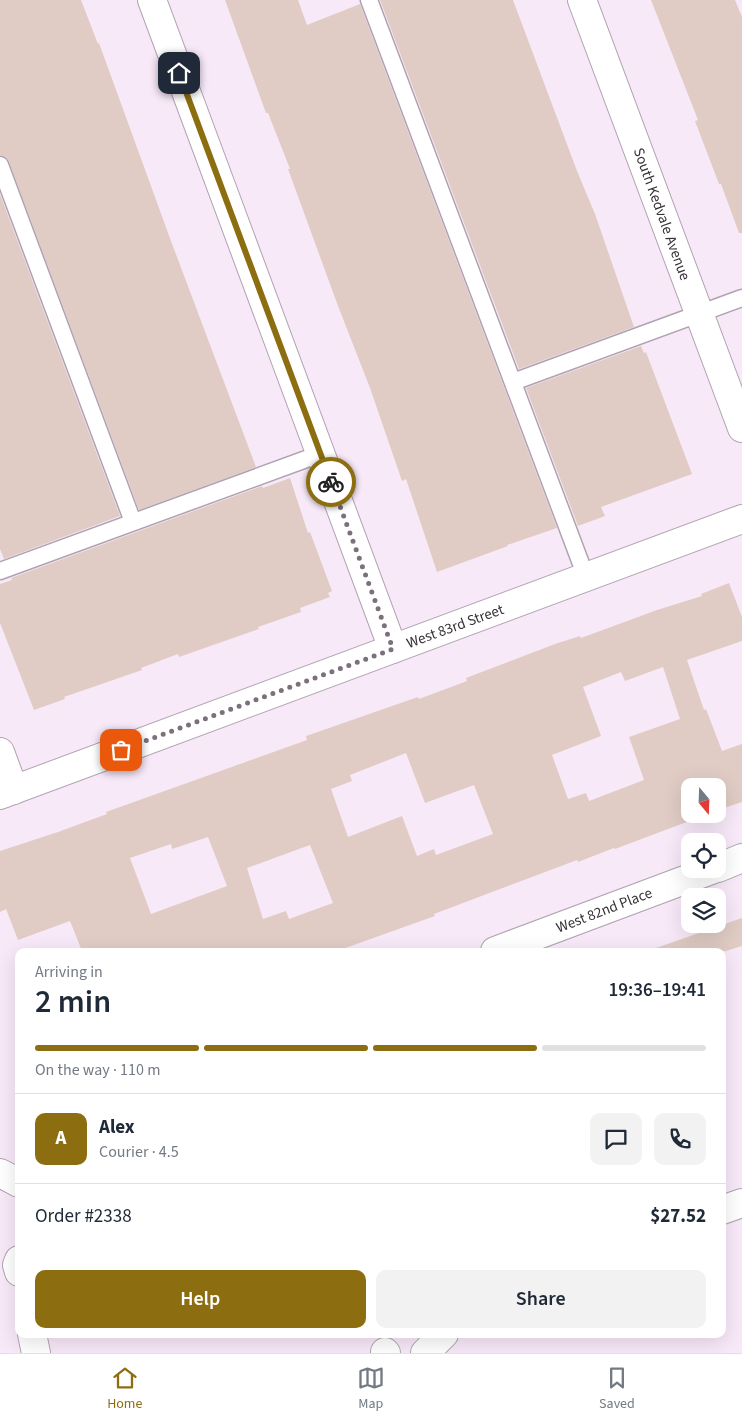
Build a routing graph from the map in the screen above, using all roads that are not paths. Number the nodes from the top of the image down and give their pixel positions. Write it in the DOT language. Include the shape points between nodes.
graph roads {
  1 [pos="152,0"];
  2 [pos="369,0"];
  3 [pos="582,0"];
  4 [pos="0,165"];
  5 [pos="742,298"];
  6 [pos="699,314"];
  7 [pos="513,382"];
  8 [pos="742,428"];
  9 [pos="320,454"];
  10 [pos="742,519"];
  11 [pos="133,522"];
  12 [pos="0,571"];
  13 [pos="586,577"];
  14 [pos="393,649"];
  15 [pos="0,752"];
  16 [pos="7,792"];
  17 [pos="742,858"];
  18 [pos="726,864"];
  19 [pos="689,878"];
  20 [pos="503,948"];
  21 [pos="0,1173"];
  22 [pos="15,1181"];
  23 [pos="742,1203"];
  24 [pos="726,1209"];
  25 [pos="33,1338"];
  26 [pos="440,1338"];
  27 [pos="36,1353"];
  28 [pos="425,1353"];
  1 -- 9 [label="street"];
  2 -- 7 [label="lane"];
  3 -- 6 [label="street, South Kedvale Avenue"];
  4 -- 11 [label="lane"];
  5 -- 6 [label="lane"];
  6 -- 7 [label="lane"];
  6 -- 8 [label="street, South Kedvale Avenue"];
  7 -- 13 [label="lane"];
  9 -- 11 [label="lane"];
  9 -- 14 [label="street"];
  10 -- 13 [label="street, West 83rd Street"];
  11 -- 12 [label="lane"];
  13 -- 14 [label="street, West 83rd Street"];
  14 -- 16 [label="street, West 83rd Street"];
  15 -- 16 [label="street"];
  17 -- 18 [label="street, West 82nd Place"];
  19 -- 20 [label="street, West 82nd Place"];
  21 -- 22 [label="street"];
  23 -- 24 [label="street"];
  25 -- 27 [label="street"];
  26 -- 28 [label="street"];
}
